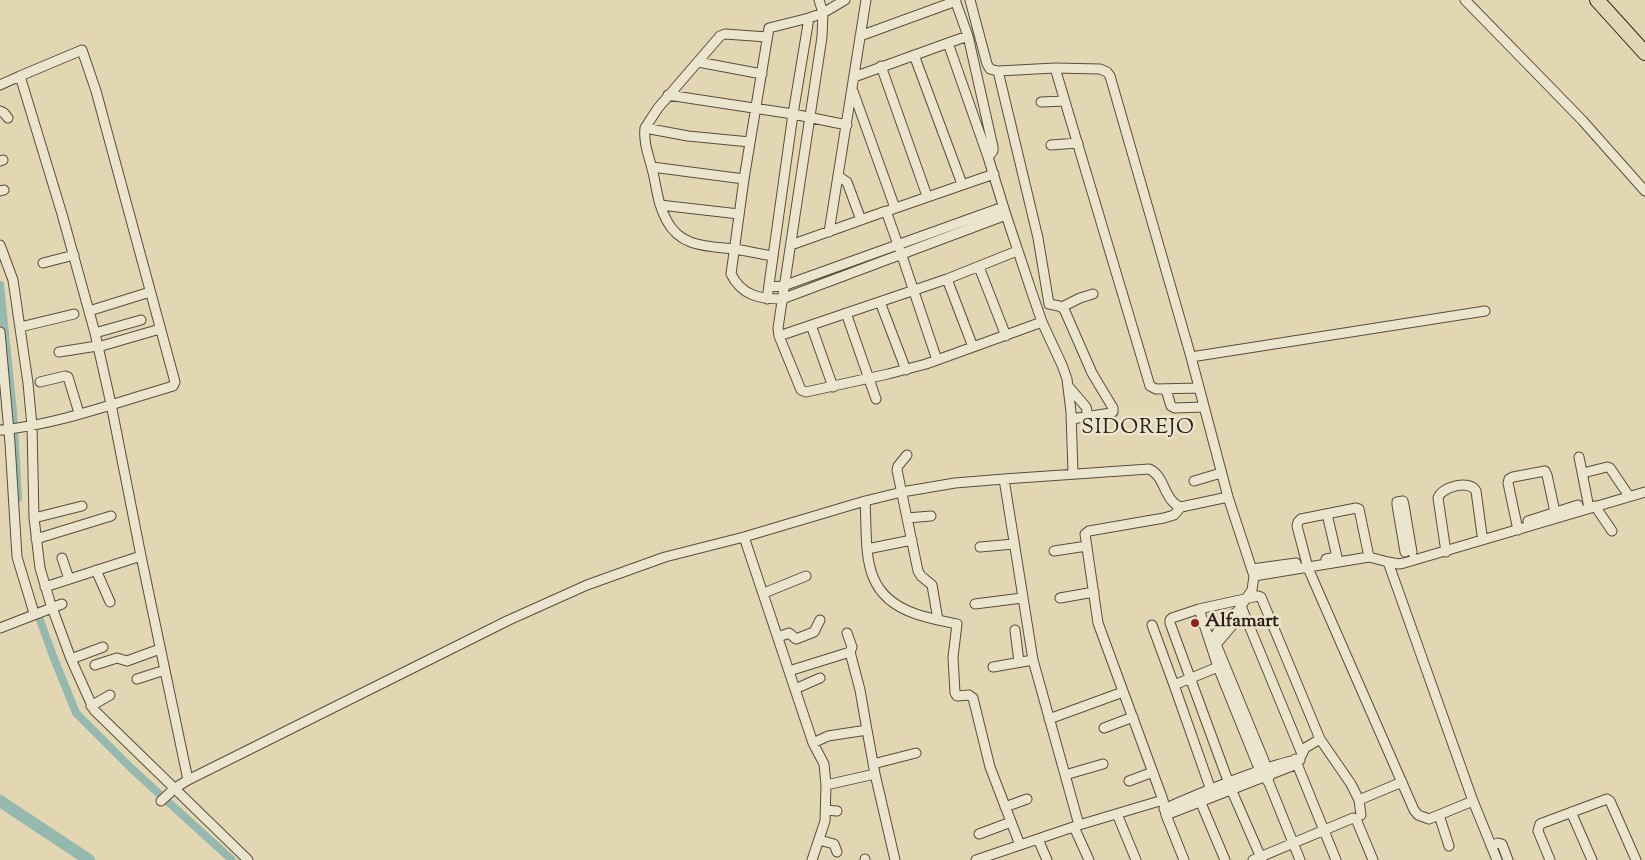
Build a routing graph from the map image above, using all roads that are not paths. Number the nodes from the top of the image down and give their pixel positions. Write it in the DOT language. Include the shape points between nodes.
graph roads {
  1 [pos="814,0"];
  2 [pos="819,0"];
  3 [pos="845,0"];
  4 [pos="866,0"];
  5 [pos="956,0"];
  6 [pos="970,0"];
  7 [pos="1466,0"];
  8 [pos="1597,0"];
  9 [pos="1608,0"];
  10 [pos="816,15"];
  11 [pos="860,36"];
  12 [pos="968,36"];
  13 [pos="767,37"];
  14 [pos="1645,40"];
  15 [pos="948,43"];
  16 [pos="1645,53"];
  17 [pos="914,55"];
  18 [pos="698,62"];
  19 [pos="882,66"];
  20 [pos="1055,68"];
  21 [pos="998,71"];
  22 [pos="762,74"];
  23 [pos="20,76"];
  24 [pos="854,77"];
  25 [pos="0,85"];
  26 [pos="852,90"];
  27 [pos="668,95"];
  28 [pos="1065,101"];
  29 [pos="1041,102"];
  30 [pos="757,108"];
  31 [pos="0,111"];
  32 [pos="793,114"];
  33 [pos="809,116"];
  34 [pos="8,118"];
  35 [pos="847,124"];
  36 [pos="645,128"];
  37 [pos="750,142"];
  38 [pos="1078,143"];
  39 [pos="1051,145"];
  40 [pos="988,157"];
  41 [pos="652,167"];
  42 [pos="994,174"];
  43 [pos="838,176"];
  44 [pos="744,179"];
  45 [pos="962,184"];
  46 [pos="1645,191"];
  47 [pos="927,196"];
  48 [pos="660,205"];
  49 [pos="895,208"];
  50 [pos="1004,211"];
  51 [pos="886,212"];
  52 [pos="738,214"];
  53 [pos="861,220"];
  54 [pos="829,232"];
  55 [pos="0,245"];
  56 [pos="791,245"];
  57 [pos="735,249"];
  58 [pos="900,249"];
  59 [pos="1017,251"];
  60 [pos="74,255"];
  61 [pos="773,256"];
  62 [pos="43,263"];
  63 [pos="979,267"];
  64 [pos="5,269"];
  65 [pos="947,279"];
  66 [pos="783,286"];
  67 [pos="769,287"];
  68 [pos="913,290"];
  69 [pos="150,292"];
  70 [pos="1093,294"];
  71 [pos="768,299"];
  72 [pos="782,299"];
  73 [pos="880,302"];
  74 [pos="1049,304"];
  75 [pos="1037,306"];
  76 [pos="1062,307"];
  77 [pos="89,311"];
  78 [pos="1485,311"];
  79 [pos="846,313"];
  80 [pos="74,314"];
  81 [pos="141,320"];
  82 [pos="1042,322"];
  83 [pos="811,325"];
  84 [pos="20,327"];
  85 [pos="160,329"];
  86 [pos="0,332"];
  87 [pos="95,333"];
  88 [pos="779,336"];
  89 [pos="1006,336"];
  90 [pos="98,346"];
  91 [pos="973,347"];
  92 [pos="59,352"];
  93 [pos="1191,357"];
  94 [pos="1,360"];
  95 [pos="937,360"];
  96 [pos="906,370"];
  97 [pos="2,378"];
  98 [pos="869,379"];
  99 [pos="40,382"];
  100 [pos="1068,385"];
  101 [pos="833,387"];
  102 [pos="1199,388"];
  103 [pos="1166,390"];
  104 [pos="876,399"];
  105 [pos="111,404"];
  106 [pos="1204,407"];
  107 [pos="79,413"];
  108 [pos="1088,416"];
  109 [pos="1071,419"];
  110 [pos="30,426"];
  111 [pos="6,429"];
  112 [pos="908,455"];
  113 [pos="1579,457"];
  114 [pos="1073,473"];
  115 [pos="1222,473"];
  116 [pos="1582,473"];
  117 [pos="1004,479"];
  118 [pos="1194,480"];
  119 [pos="902,492"];
  120 [pos="1645,492"];
  121 [pos="1627,493"];
  122 [pos="1228,497"];
  123 [pos="863,502"];
  124 [pos="1590,505"];
  125 [pos="82,506"];
  126 [pos="1182,507"];
  127 [pos="1555,512"];
  128 [pos="1327,514"];
  129 [pos="111,516"];
  130 [pos="931,516"];
  131 [pos="34,518"];
  132 [pos="908,518"];
  133 [pos="1518,527"];
  134 [pos="1612,531"];
  135 [pos="1482,534"];
  136 [pos="744,537"];
  137 [pos="36,539"];
  138 [pos="912,540"];
  139 [pos="1014,544"];
  140 [pos="1087,546"];
  141 [pos="980,547"];
  142 [pos="867,549"];
  143 [pos="1446,549"];
  144 [pos="1054,551"];
  145 [pos="1368,554"];
  146 [pos="1414,554"];
  147 [pos="141,556"];
  148 [pos="1336,557"];
  149 [pos="62,558"];
  150 [pos="1392,561"];
  151 [pos="1307,565"];
  152 [pos="96,570"];
  153 [pos="806,576"];
  154 [pos="70,579"];
  155 [pos="1253,580"];
  156 [pos="45,587"];
  157 [pos="1094,592"];
  158 [pos="764,594"];
  159 [pos="1022,598"];
  160 [pos="1060,598"];
  161 [pos="110,602"];
  162 [pos="62,604"];
  163 [pos="974,604"];
  164 [pos="1241,606"];
  165 [pos="51,607"];
  166 [pos="1200,609"];
  167 [pos="35,613"];
  168 [pos="820,620"];
  169 [pos="938,620"];
  170 [pos="1152,626"];
  171 [pos="0,628"];
  172 [pos="1015,630"];
  173 [pos="847,633"];
  174 [pos="778,637"];
  175 [pos="1213,643"];
  176 [pos="103,647"];
  177 [pos="160,648"];
  178 [pos="850,652"];
  179 [pos="71,659"];
  180 [pos="1032,660"];
  181 [pos="1019,662"];
  182 [pos="95,665"];
  183 [pos="993,667"];
  184 [pos="1218,667"];
  185 [pos="165,670"];
  186 [pos="788,671"];
  187 [pos="1225,676"];
  188 [pos="820,678"];
  189 [pos="137,679"];
  190 [pos="1191,679"];
  191 [pos="1174,685"];
  192 [pos="795,689"];
  193 [pos="1123,692"];
  194 [pos="110,695"];
  195 [pos="91,706"];
  196 [pos="1133,717"];
  197 [pos="1049,719"];
  198 [pos="1104,728"];
  199 [pos="868,732"];
  200 [pos="1320,739"];
  201 [pos="814,744"];
  202 [pos="916,753"];
  203 [pos="1298,759"];
  204 [pos="873,764"];
  205 [pos="1102,764"];
  206 [pos="1153,772"];
  207 [pos="875,774"];
  208 [pos="1065,775"];
  209 [pos="1266,775"];
  210 [pos="188,780"];
  211 [pos="1129,781"];
  212 [pos="1402,782"];
  213 [pos="826,785"];
  214 [pos="1230,786"];
  215 [pos="173,790"];
  216 [pos="1212,793"];
  217 [pos="1199,798"];
  218 [pos="1027,799"];
  219 [pos="162,800"];
  220 [pos="1359,800"];
  221 [pos="1473,801"];
  222 [pos="1005,807"];
  223 [pos="1164,808"];
  224 [pos="826,810"];
  225 [pos="837,811"];
  226 [pos="1571,812"];
  227 [pos="1117,814"];
  228 [pos="1440,815"];
  229 [pos="1361,816"];
  230 [pos="1011,822"];
  231 [pos="1076,826"];
  232 [pos="1324,831"];
  233 [pos="979,834"];
  234 [pos="1038,839"];
  235 [pos="819,840"];
  236 [pos="1293,843"];
  237 [pos="1020,845"];
  238 [pos="1449,846"];
  239 [pos="1491,846"];
  240 [pos="1004,850"];
  241 [pos="837,852"];
  242 [pos="1258,859"];
  243 [pos="248,860"];
  244 [pos="812,860"];
  245 [pos="894,860"];
  246 [pos="976,860"];
  247 [pos="1009,860"];
  248 [pos="1047,860"];
  249 [pos="1088,860"];
  250 [pos="1136,860"];
  251 [pos="1184,860"];
  252 [pos="1225,860"];
  253 [pos="1300,860"];
  254 [pos="1336,860"];
  255 [pos="1373,860"];
  256 [pos="1497,860"];
  257 [pos="1508,860"];
  258 [pos="1550,860"];
  259 [pos="1592,860"];
  260 [pos="1636,860"];
  1 -- 10 [label="street"];
  2 -- 10 [label="street"];
  3 -- 10 [label="street"];
  4 -- 11 [label="street"];
  5 -- 11 [label="street"];
  5 -- 12 [label="street"];
  6 -- 21 [label="street" via="988,67"];
  7 -- 46 [label="street" via="1582,120"];
  8 -- 16 [label="highway"];
  9 -- 14 [label="highway"];
  10 -- 13 [label="street" via="771,26"];
  10 -- 32 [label="street"];
  10 -- 33 [label="street" via="820,54"];
  11 -- 24 [label="street"];
  12 -- 15 [label="street"];
  12 -- 40 [label="street" via="993,148"];
  13 -- 18 [label="street" via="720,36"];
  13 -- 22 [label="street"];
  15 -- 17 [label="street"];
  15 -- 40 [label="street"];
  17 -- 19 [label="street"];
  17 -- 45 [label="street"];
  18 -- 22 [label="street"];
  18 -- 27 [label="street"];
  19 -- 24 [label="street"];
  19 -- 47 [label="street"];
  20 -- 21 [label="street"];
  20 -- 28 [label="street"];
  20 -- 93 [label="street" via="1100,69 1110,76"];
  21 -- 74 [label="street" via="1038,238"];
  22 -- 30 [label="street"];
  23 -- 25 [label="street"];
  23 -- 60 [label="street"];
  23 -- 69 [label="street" via="84,51"];
  24 -- 26 [label="street"];
  26 -- 35 [label="street"];
  26 -- 49 [label="street"];
  27 -- 30 [label="street"];
  27 -- 36 [label="street"];
  28 -- 29 [label="street"];
  28 -- 38 [label="street"];
  30 -- 32 [label="street"];
  30 -- 37 [label="street"];
  31 -- 34 [label="street"];
  32 -- 33 [label="street"];
  32 -- 61 [label="street"];
  33 -- 35 [label="street"];
  33 -- 56 [label="street"];
  35 -- 43 [label="street"];
  36 -- 37 [label="street"];
  36 -- 41 [label="street" via="645,144"];
  37 -- 44 [label="street"];
  38 -- 39 [label="street"];
  38 -- 103 [label="street" via="1150,386"];
  40 -- 42 [label="street"];
  41 -- 44 [label="street"];
  41 -- 48 [label="street"];
  42 -- 45 [label="street"];
  42 -- 50 [label="street"];
  43 -- 53 [label="street" via="847,182"];
  43 -- 54 [label="street"];
  44 -- 52 [label="street"];
  45 -- 47 [label="street"];
  47 -- 49 [label="street"];
  48 -- 52 [label="street"];
  48 -- 57 [label="street" via="670,226 686,240 696,245"];
  49 -- 51 [label="street"];
  50 -- 58 [label="street"];
  50 -- 59 [label="street"];
  51 -- 53 [label="street"];
  51 -- 58 [label="street"];
  52 -- 57 [label="street"];
  53 -- 54 [label="street"];
  54 -- 56 [label="street"];
  55 -- 64 [label="street"];
  56 -- 66 [label="street"];
  57 -- 61 [label="street"];
  57 -- 71 [label="street" via="732,277 750,295"];
  58 -- 66 [label="street"];
  58 -- 68 [label="street"];
  58 -- 72 [label="street"];
  59 -- 63 [label="street"];
  59 -- 75 [label="street"];
  60 -- 62 [label="street"];
  60 -- 77 [label="street"];
  61 -- 67 [label="street"];
  63 -- 65 [label="street"];
  63 -- 89 [label="street"];
  64 -- 84 [label="street" via="13,280"];
  65 -- 68 [label="street"];
  65 -- 91 [label="street"];
  66 -- 67 [label="street"];
  66 -- 72 [label="street"];
  67 -- 71 [label="street"];
  68 -- 73 [label="street"];
  68 -- 95 [label="street"];
  69 -- 77 [label="street"];
  69 -- 85 [label="street"];
  70 -- 76 [label="street"];
  71 -- 72 [label="street"];
  72 -- 88 [label="street"];
  73 -- 79 [label="street"];
  73 -- 96 [label="street"];
  74 -- 75 [label="street"];
  74 -- 76 [label="street"];
  75 -- 82 [label="street"];
  76 -- 108 [label="street" via="1092,373 1113,408 1111,413"];
  77 -- 87 [label="street"];
  78 -- 93 [label="street"];
  79 -- 83 [label="street"];
  79 -- 98 [label="street"];
  80 -- 84 [label="street"];
  81 -- 87 [label="street"];
  82 -- 89 [label="street"];
  82 -- 100 [label="street"];
  83 -- 88 [label="street"];
  83 -- 101 [label="street"];
  84 -- 110 [label="street"];
  85 -- 90 [label="street"];
  85 -- 105 [label="street" via="175,384"];
  86 -- 94 [label="street"];
  87 -- 90 [label="street"];
  88 -- 101 [label="street" via="800,390 806,392"];
  89 -- 91 [label="street"];
  90 -- 92 [label="street"];
  90 -- 105 [label="street"];
  91 -- 95 [label="street"];
  93 -- 102 [label="street"];
  94 -- 97 [label="street"];
  95 -- 96 [label="street"];
  96 -- 98 [label="street"];
  97 -- 111 [label="street"];
  98 -- 101 [label="street"];
  98 -- 104 [label="street"];
  99 -- 107 [label="street" via="68,377"];
  100 -- 108 [label="street" via="1086,407"];
  100 -- 109 [label="street"];
  102 -- 103 [label="street"];
  102 -- 106 [label="street"];
  103 -- 106 [label="street" via="1171,406 1175,408"];
  105 -- 107 [label="street"];
  105 -- 147 [label="street"];
  106 -- 115 [label="street"];
  107 -- 110 [label="street"];
  108 -- 109 [label="street"];
  109 -- 114 [label="street"];
  110 -- 111 [label="street"];
  110 -- 131 [label="street"];
  111 -- 167 [label="street" via="16,557"];
  112 -- 119 [label="street" via="897,470"];
  113 -- 116 [label="street"];
  114 -- 117 [label="street"];
  114 -- 126 [label="street" via="1154,471 1174,504"];
  115 -- 118 [label="street"];
  115 -- 122 [label="street"];
  116 -- 121 [label="street" via="1610,468"];
  116 -- 124 [label="street"];
  117 -- 119 [label="street"];
  117 -- 139 [label="street"];
  119 -- 123 [label="street"];
  119 -- 132 [label="street"];
  120 -- 121 [label="street"];
  121 -- 124 [label="street"];
  122 -- 126 [label="street"];
  122 -- 155 [label="street"];
  123 -- 136 [label="street"];
  123 -- 142 [label="street"];
  124 -- 127 [label="street"];
  124 -- 133 [label="street"];
  124 -- 134 [label="street"];
  125 -- 131 [label="street"];
  126 -- 140 [label="street" via="1174,515 1164,518 1086,532"];
  127 -- 133 [label="street"];
  127 -- 133 [label="street" via="1545,471 1513,477 1508,483"];
  128 -- 145 [label="street" via="1359,509"];
  128 -- 148 [label="street"];
  128 -- 151 [label="street" via="1298,522"];
  129 -- 137 [label="street"];
  130 -- 132 [label="street"];
  131 -- 137 [label="street"];
  132 -- 138 [label="street"];
  133 -- 135 [label="street"];
  133 -- 143 [label="street"];
  135 -- 143 [label="street"];
  135 -- 143 [label="street" via="1474,487 1468,484 1444,490 1438,498"];
  136 -- 158 [label="street"];
  136 -- 210 [label="street" via="665,556 578,589 469,639"];
  137 -- 156 [label="street"];
  138 -- 142 [label="street"];
  138 -- 169 [label="street" via="918,571 934,590"];
  139 -- 141 [label="street"];
  139 -- 159 [label="street"];
  140 -- 144 [label="street"];
  140 -- 157 [label="street"];
  142 -- 169 [label="street" via="872,576 887,597 898,606"];
  143 -- 146 [label="street"];
  145 -- 148 [label="street"];
  145 -- 150 [label="street"];
  145 -- 151 [label="street"];
  146 -- 150 [label="street"];
  146 -- 150 [label="street" via="1399,564"];
  147 -- 152 [label="street"];
  147 -- 177 [label="street"];
  148 -- 151 [label="street"];
  149 -- 154 [label="street"];
  150 -- 221 [label="street"];
  151 -- 155 [label="street"];
  151 -- 212 [label="street"];
  152 -- 154 [label="street"];
  152 -- 161 [label="street"];
  153 -- 158 [label="street"];
  154 -- 156 [label="street"];
  155 -- 164 [label="street"];
  156 -- 165 [label="street"];
  157 -- 160 [label="street"];
  157 -- 193 [label="street" via="1097,620"];
  158 -- 174 [label="street"];
  159 -- 163 [label="street"];
  159 -- 180 [label="street"];
  162 -- 165 [label="street"];
  164 -- 166 [label="street"];
  164 -- 175 [label="street" via="1237,619"];
  164 -- 200 [label="street" via="1261,597"];
  164 -- 203 [label="street"];
  165 -- 167 [label="street"];
  165 -- 179 [label="street"];
  166 -- 175 [label="street"];
  166 -- 190 [label="street" via="1170,620"];
  167 -- 171 [label="street"];
  168 -- 174 [label="street" via="814,632 796,639 789,634"];
  169 -- 222 [label="street" via="958,624 953,657 955,693 957,696 969,694 973,698 990,767"];
  170 -- 191 [label="street"];
  172 -- 181 [label="street"];
  173 -- 178 [label="street" via="852,647"];
  174 -- 186 [label="street"];
  175 -- 184 [label="street"];
  175 -- 187 [label="street"];
  176 -- 179 [label="street"];
  177 -- 182 [label="street" via="127,661 117,658"];
  177 -- 185 [label="street"];
  178 -- 186 [label="street"];
  178 -- 199 [label="street"];
  179 -- 195 [label="street"];
  180 -- 181 [label="street"];
  180 -- 197 [label="street"];
  181 -- 183 [label="street"];
  184 -- 187 [label="street"];
  184 -- 190 [label="street"];
  185 -- 189 [label="street"];
  185 -- 210 [label="street"];
  186 -- 192 [label="street"];
  187 -- 209 [label="street"];
  188 -- 192 [label="street"];
  190 -- 191 [label="street"];
  190 -- 214 [label="street"];
  191 -- 216 [label="street"];
  192 -- 201 [label="street"];
  193 -- 196 [label="street"];
  193 -- 197 [label="street"];
  194 -- 195 [label="street"];
  195 -- 215 [label="street"];
  196 -- 198 [label="street"];
  196 -- 206 [label="street"];
  197 -- 208 [label="street"];
  199 -- 201 [label="street" via="828,736"];
  199 -- 204 [label="street"];
  200 -- 203 [label="street" via="1305,748"];
  200 -- 220 [label="street"];
  201 -- 213 [label="street" via="824,764"];
  202 -- 204 [label="street"];
  203 -- 209 [label="street"];
  203 -- 232 [label="street"];
  204 -- 207 [label="street"];
  205 -- 208 [label="street"];
  206 -- 211 [label="street"];
  206 -- 223 [label="street"];
  207 -- 213 [label="street"];
  207 -- 245 [label="street"];
  208 -- 231 [label="street"];
  209 -- 214 [label="street"];
  209 -- 236 [label="street"];
  210 -- 215 [label="street"];
  212 -- 220 [label="street"];
  212 -- 228 [label="street" via="1418,815 1429,819"];
  213 -- 224 [label="street"];
  214 -- 216 [label="street"];
  214 -- 242 [label="street"];
  215 -- 219 [label="street"];
  215 -- 243 [label="street"];
  216 -- 217 [label="street"];
  217 -- 223 [label="street"];
  217 -- 252 [label="street"];
  218 -- 222 [label="street"];
  220 -- 229 [label="street"];
  221 -- 228 [label="street"];
  221 -- 239 [label="street"];
  222 -- 230 [label="street"];
  223 -- 227 [label="street"];
  223 -- 251 [label="street"];
  224 -- 225 [label="street"];
  224 -- 235 [label="street"];
  226 -- 258 [label="street" via="1538,827"];
  226 -- 259 [label="street"];
  226 -- 260 [label="street" via="1607,799 1610,801"];
  227 -- 231 [label="street"];
  227 -- 250 [label="street"];
  228 -- 238 [label="street"];
  230 -- 233 [label="street"];
  230 -- 237 [label="street"];
  231 -- 234 [label="street"];
  231 -- 249 [label="street"];
  232 -- 236 [label="street"];
  232 -- 254 [label="street"];
  232 -- 255 [label="street" via="1355,818"];
  234 -- 237 [label="street"];
  234 -- 248 [label="street"];
  235 -- 241 [label="street" via="834,844"];
  235 -- 244 [label="street"];
  236 -- 242 [label="street"];
  236 -- 253 [label="street"];
  237 -- 240 [label="street"];
  239 -- 256 [label="street"];
  239 -- 257 [label="street" via="1502,844"];
  240 -- 246 [label="street"];
  240 -- 247 [label="street"];
}
